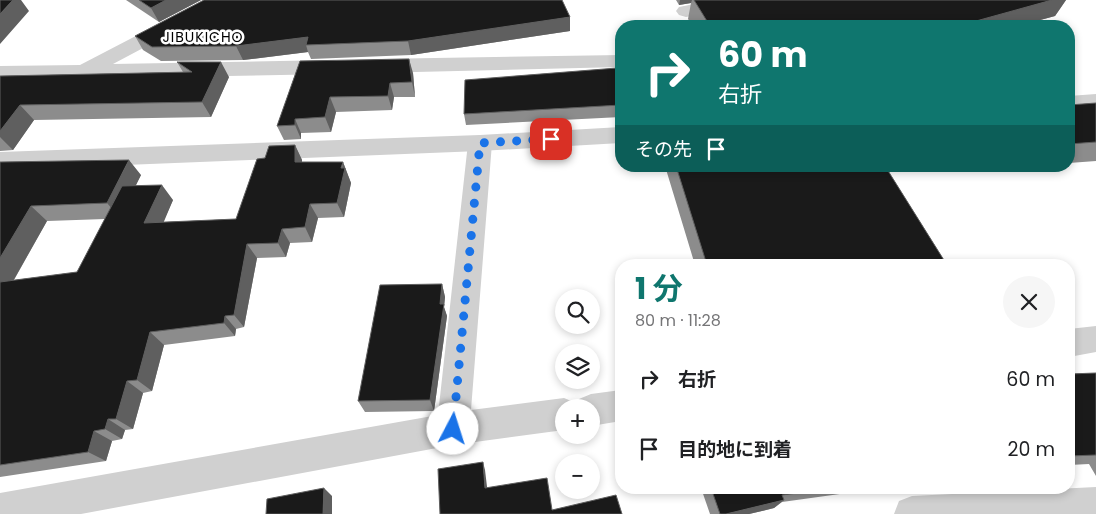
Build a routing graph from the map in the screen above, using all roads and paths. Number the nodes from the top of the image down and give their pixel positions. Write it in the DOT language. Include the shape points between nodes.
graph roads {
  1 [pos="219,0"];
  2 [pos="744,0"];
  3 [pos="682,12"];
  4 [pos="615,61"];
  5 [pos="83,72"];
  6 [pos="0,73"];
  7 [pos="1096,101"];
  8 [pos="1075,103"];
  9 [pos="615,135"];
  10 [pos="480,143"];
  11 [pos="0,161"];
  12 [pos="1096,339"];
  13 [pos="1075,342"];
  14 [pos="615,407"];
  15 [pos="600,409"];
  16 [pos="555,415"];
  17 [pos="453,429"];
  18 [pos="1096,504"];
  19 [pos="0,511"];
  20 [pos="912,514"];
  1 -- 5 [label="street"];
  2 -- 3 [label="street"];
  4 -- 5 [label="street"];
  5 -- 6 [label="street"];
  7 -- 8 [label="street"];
  9 -- 10 [label="street"];
  10 -- 11 [label="street"];
  10 -- 17 [label="street"];
  12 -- 13 [label="street"];
  14 -- 15 [label="street"];
  16 -- 17 [label="street"];
  17 -- 19 [label="street"];
  18 -- 20 [label="street"];
}
